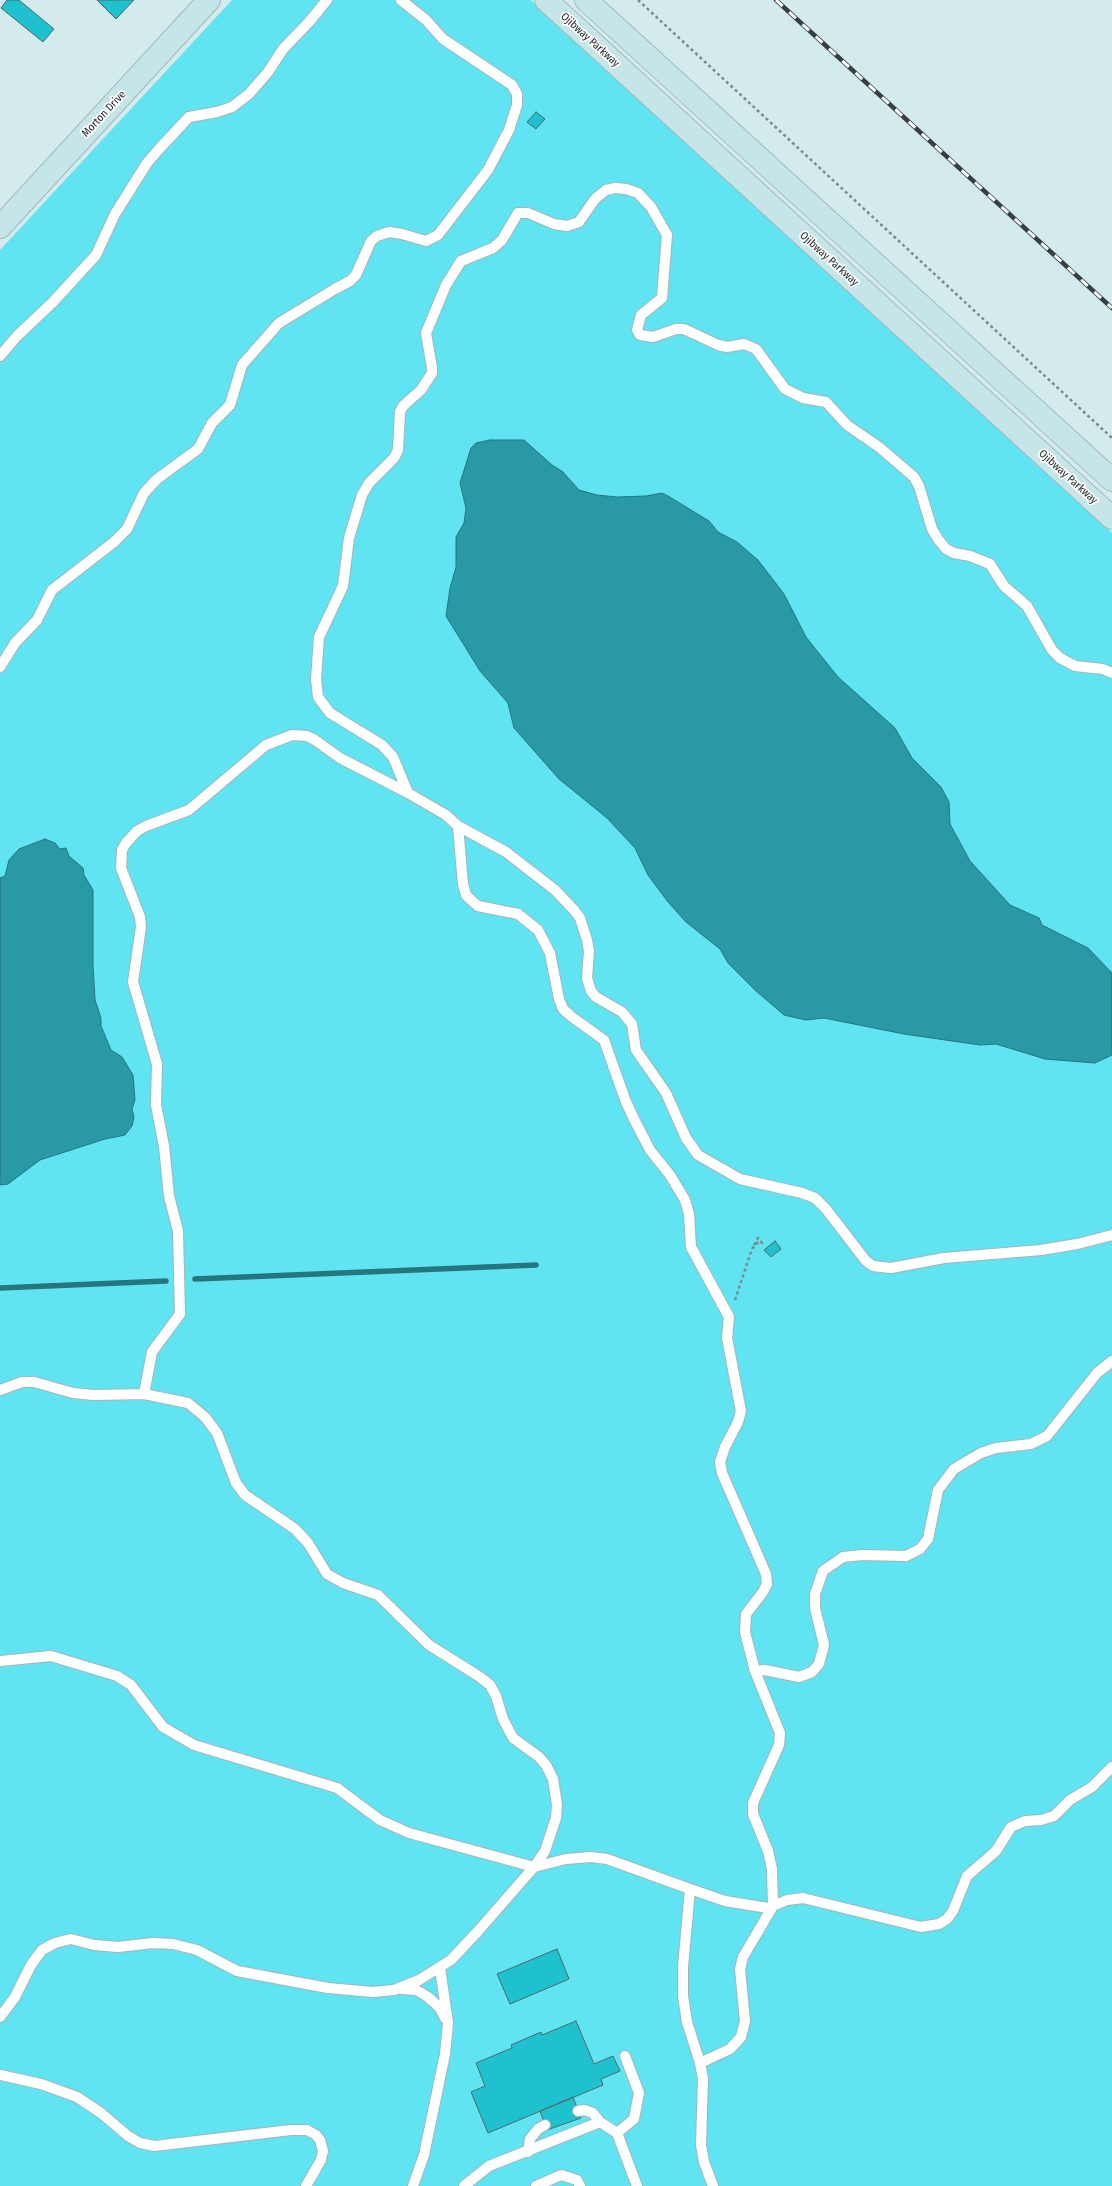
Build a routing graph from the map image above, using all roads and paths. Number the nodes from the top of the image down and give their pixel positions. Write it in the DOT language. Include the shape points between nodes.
graph roads {
  1 [pos="209,0"];
  2 [pos="327,0"];
  3 [pos="401,0"];
  4 [pos="546,0"];
  5 [pos="586,0"];
  6 [pos="638,0"];
  7 [pos="0,227"];
  8 [pos="0,356"];
  9 [pos="1112,438"];
  10 [pos="1112,480"];
  11 [pos="1112,518"];
  12 [pos="0,667"];
  13 [pos="1112,673"];
  14 [pos="403,788"];
  15 [pos="458,826"];
  16 [pos="1112,1235"];
  17 [pos="752,1248"];
  18 [pos="729,1317"];
  19 [pos="1112,1360"];
  20 [pos="0,1390"];
  21 [pos="144,1394"];
  22 [pos="0,1661"];
  23 [pos="755,1671"];
  24 [pos="1112,1767"];
  25 [pos="534,1867"];
  26 [pos="690,1889"];
  27 [pos="771,1906"];
  28 [pos="440,1968"];
  29 [pos="394,1990"];
  30 [pos="0,2017"];
  31 [pos="448,2023"];
  32 [pos="625,2056"];
  33 [pos="700,2063"];
  34 [pos="0,2075"];
  35 [pos="578,2111"];
  36 [pos="600,2122"];
  37 [pos="545,2125"];
  38 [pos="616,2133"];
  39 [pos="528,2152"];
  40 [pos="306,2186"];
  41 [pos="413,2186"];
  42 [pos="464,2186"];
  43 [pos="536,2186"];
  44 [pos="580,2186"];
  45 [pos="637,2186"];
  46 [pos="713,2186"];
  1 -- 7 [label="main road, Morton Drive"];
  2 -- 8 [label="lane" via="283,49 249,94 232,107 189,117 160,148 147,163 115,214 96,255"];
  3 -- 12 [label="lane" via="426,20 443,39 512,85 517,94 517,105 509,130 488,170 438,236 426,241 389,232 377,236 372,241 356,275 350,281 279,323 242,365 230,405 212,423 198,449 162,474 144,493 128,529 52,590 37,620 15,643"];
  4 -- 11 [label="main road, Ojibway Parkway"];
  5 -- 10 [label="main road"];
  6 -- 9 [label="path"];
  13 -- 14 [label="lane" via="1103,669 1075,666 1060,658 1052,650 1027,606 1004,586 990,564 946,549 932,529 919,486 914,478 879,447 847,425 826,402 802,398 785,389 756,349 750,345 718,345 684,329 653,337 640,335 637,330 641,316 662,298 667,235 663,224 638,193 615,188 606,190 595,199 579,222 567,226 554,224 528,213 518,213 502,240 493,248 461,261 428,325 426,333 432,373 422,390 403,406 400,412 398,450 369,483 358,508 350,538 343,586 319,637 318,697 330,713 382,745 393,757"];
  14 -- 15 [label="lane" via="446,815"];
  14 -- 21 [label="lane" via="340,758 307,736 292,735 266,745 190,810 137,831 122,850 121,868 140,917 141,927 132,982 157,1064 156,1105 164,1146 169,1196 178,1231 180,1314 152,1352"];
  15 -- 16 [label="lane" via="506,852 555,890 580,918 589,951 588,985 596,997 622,1012 632,1024 636,1050 666,1094 686,1138 698,1155 740,1179 814,1198 826,1209 866,1261 873,1266 891,1268 944,1258 1041,1250"];
  15 -- 18 [label="lane" via="466,895 478,906 518,914 538,930 550,953 559,999 564,1009 572,1018 604,1040 635,1121 650,1150 670,1175 685,1200 689,1214 691,1247"];
  17 -- 17 [label="path" via="757,1243 762,1243 758,1238"];
  17 -- 18 [label="path"];
  18 -- 23 [label="lane" via="727,1338 742,1412 720,1462 722,1473 766,1574 767,1584 746,1614 744,1632"];
  19 -- 23 [label="lane" via="1098,1372 1047,1436 1031,1444 996,1448 981,1453 954,1469 938,1490 928,1539 920,1549 906,1556 843,1557 823,1570 815,1594 815,1608 824,1645 819,1664 812,1672 799,1677 766,1670"];
  20 -- 21 [label="lane" via="22,1382 34,1382 73,1393"];
  21 -- 25 [label="lane" via="188,1404 206,1417 217,1433 236,1484 245,1495 295,1529 308,1543 327,1574 343,1584 378,1595 429,1645 480,1676 490,1685 503,1720 513,1738 539,1757 553,1779 556,1818 545,1851"];
  22 -- 25 [label="lane" via="51,1656 116,1676 131,1685 163,1727 194,1745 337,1788 380,1820 410,1833"];
  23 -- 27 [label="lane" via="780,1733 779,1745 753,1803 753,1814 768,1851 772,1869"];
  24 -- 27 [label="lane" via="1092,1787 1070,1800 1054,1816 1025,1821 1011,1827 996,1851 967,1876 954,1911 939,1924 921,1927 803,1898"];
  25 -- 26 [label="lane" via="566,1859 607,1859"];
  25 -- 28 [label="lane" via="462,1950"];
  26 -- 27 [label="lane" via="726,1901"];
  26 -- 33 [label="lane" via="682,1996"];
  27 -- 33 [label="lane" via="743,1957 740,1969 745,2021 741,2037 730,2049"];
  28 -- 29 [label="lane"];
  28 -- 31 [label="lane"];
  29 -- 30 [label="lane" via="373,1992 328,1988 237,1971 197,1950 174,1944 152,1943 118,1947 94,1945 71,1939 42,1950 31,1965 15,1997"];
  29 -- 31 [label="lane" via="416,1990 440,2008"];
  31 -- 41 [label="lane" via="445,2054 424,2155"];
  32 -- 38 [label="lane" via="639,2093 634,2120"];
  33 -- 46 [label="lane" via="703,2079 701,2145"];
  34 -- 40 [label="lane" via="41,2084 77,2097 128,2136 140,2143 154,2146 307,2130 320,2140 323,2151 321,2160"];
  35 -- 36 [label="lane" via="593,2113"];
  36 -- 38 [label="lane"];
  36 -- 39 [label="lane"];
  37 -- 39 [label="lane" via="530,2139"];
  38 -- 45 [label="lane"];
  39 -- 42 [label="lane" via="489,2166"];
  43 -- 44 [label="lane" via="562,2175 577,2180"];
}
